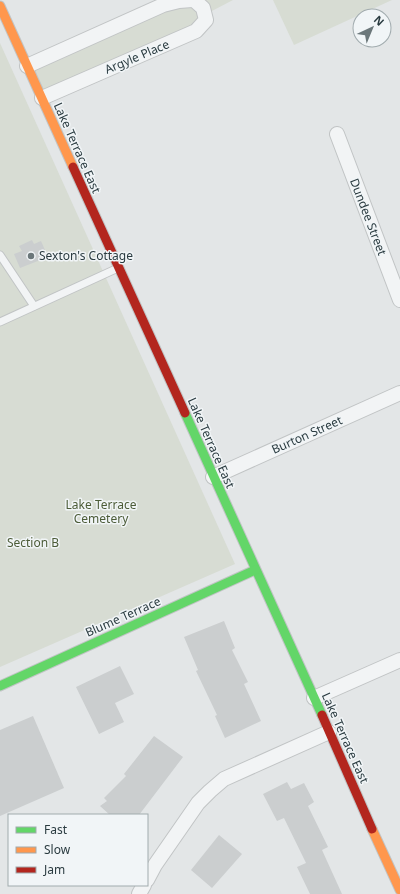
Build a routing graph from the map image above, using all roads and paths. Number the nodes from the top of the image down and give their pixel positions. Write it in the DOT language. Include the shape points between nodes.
graph roads {
  1 [pos="193,0"];
  2 [pos="0,6"];
  3 [pos="27,66"];
  4 [pos="42,98"];
  5 [pos="337,134"];
  6 [pos="0,255"];
  7 [pos="118,268"];
  8 [pos="400,300"];
  9 [pos="34,306"];
  10 [pos="0,322"];
  11 [pos="400,393"];
  12 [pos="213,478"];
  13 [pos="255,570"];
  14 [pos="400,660"];
  15 [pos="0,686"];
  16 [pos="314,698"];
  17 [pos="329,732"];
  18 [pos="148,878"];
  19 [pos="400,890"];
  1 -- 3 [label="street, Argyle Place" via="163,5"];
  1 -- 4 [label="street, Argyle Place" via="203,8 206,20 196,31"];
  2 -- 3 [label="street, Lake Terrace East"];
  3 -- 4 [label="street, Lake Terrace East"];
  4 -- 7 [label="street, Lake Terrace East"];
  5 -- 8 [label="street, Dundee Street"];
  6 -- 9 [label="lane"];
  7 -- 9 [label="lane"];
  7 -- 12 [label="street, Lake Terrace East"];
  9 -- 10 [label="lane"];
  11 -- 12 [label="street, Burton Street"];
  12 -- 13 [label="street, Lake Terrace East"];
  13 -- 15 [label="street, Blume Terrace"];
  13 -- 16 [label="street, Lake Terrace East"];
  14 -- 16 [label="street"];
  16 -- 17 [label="street, Lake Terrace East"];
  17 -- 18 [label="street" via="224,779 198,803"];
  17 -- 19 [label="street, Lake Terrace East"];
}
